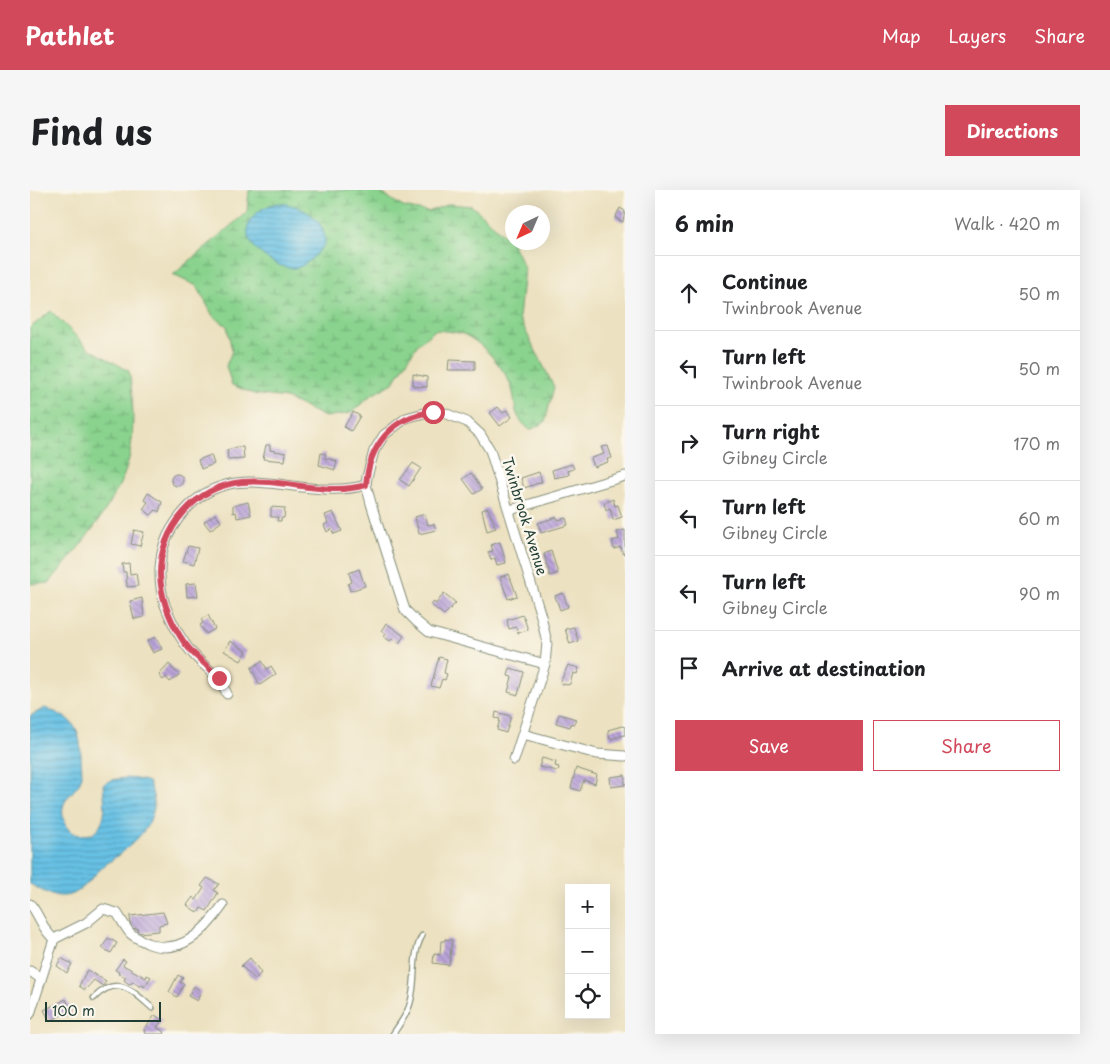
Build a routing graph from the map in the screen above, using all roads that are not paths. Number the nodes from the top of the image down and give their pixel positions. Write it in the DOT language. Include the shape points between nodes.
graph roads {
  1 [pos="625,476"];
  2 [pos="366,485"];
  3 [pos="510,510"];
  4 [pos="545,664"];
  5 [pos="227,694"];
  6 [pos="523,734"];
  7 [pos="625,756"];
  8 [pos="514,760"];
  9 [pos="30,904"];
  10 [pos="223,905"];
  11 [pos="422,936"];
  12 [pos="54,939"];
  13 [pos="30,971"];
  14 [pos="40,978"];
  15 [pos="94,998"];
  16 [pos="152,1008"];
  17 [pos="31,1012"];
  18 [pos="393,1034"];
  1 -- 3 [label="street"];
  2 -- 3 [label="street, Twinbrook Avenue" via="370,460 384,435 406,418 442,412 467,422 486,442"];
  2 -- 4 [label="street, Twinbrook Avenue" via="401,601 416,622 429,632"];
  2 -- 5 [label="street" via="338,491 240,482 206,494 178,519 167,538 161,560 161,589 165,604 180,637 196,658 219,678"];
  3 -- 4 [label="street, Twinbrook Avenue" via="541,616 547,643"];
  4 -- 6 [label="street, Twinbrook Avenue"];
  6 -- 7 [label="street" via="597,754"];
  6 -- 8 [label="street, Twinbrook Avenue"];
  9 -- 12 [label="street" via="47,934"];
  10 -- 12 [label="street" via="204,929 174,947 156,947 142,941 130,933 117,913 109,910 103,910 86,923"];
  11 -- 18 [label="lane" via="416,946 409,1009"];
  12 -- 14 [label="street"];
  13 -- 14 [label="street"];
  14 -- 17 [label="street"];
  15 -- 16 [label="lane" via="109,986 117,985 140,997"];
}
